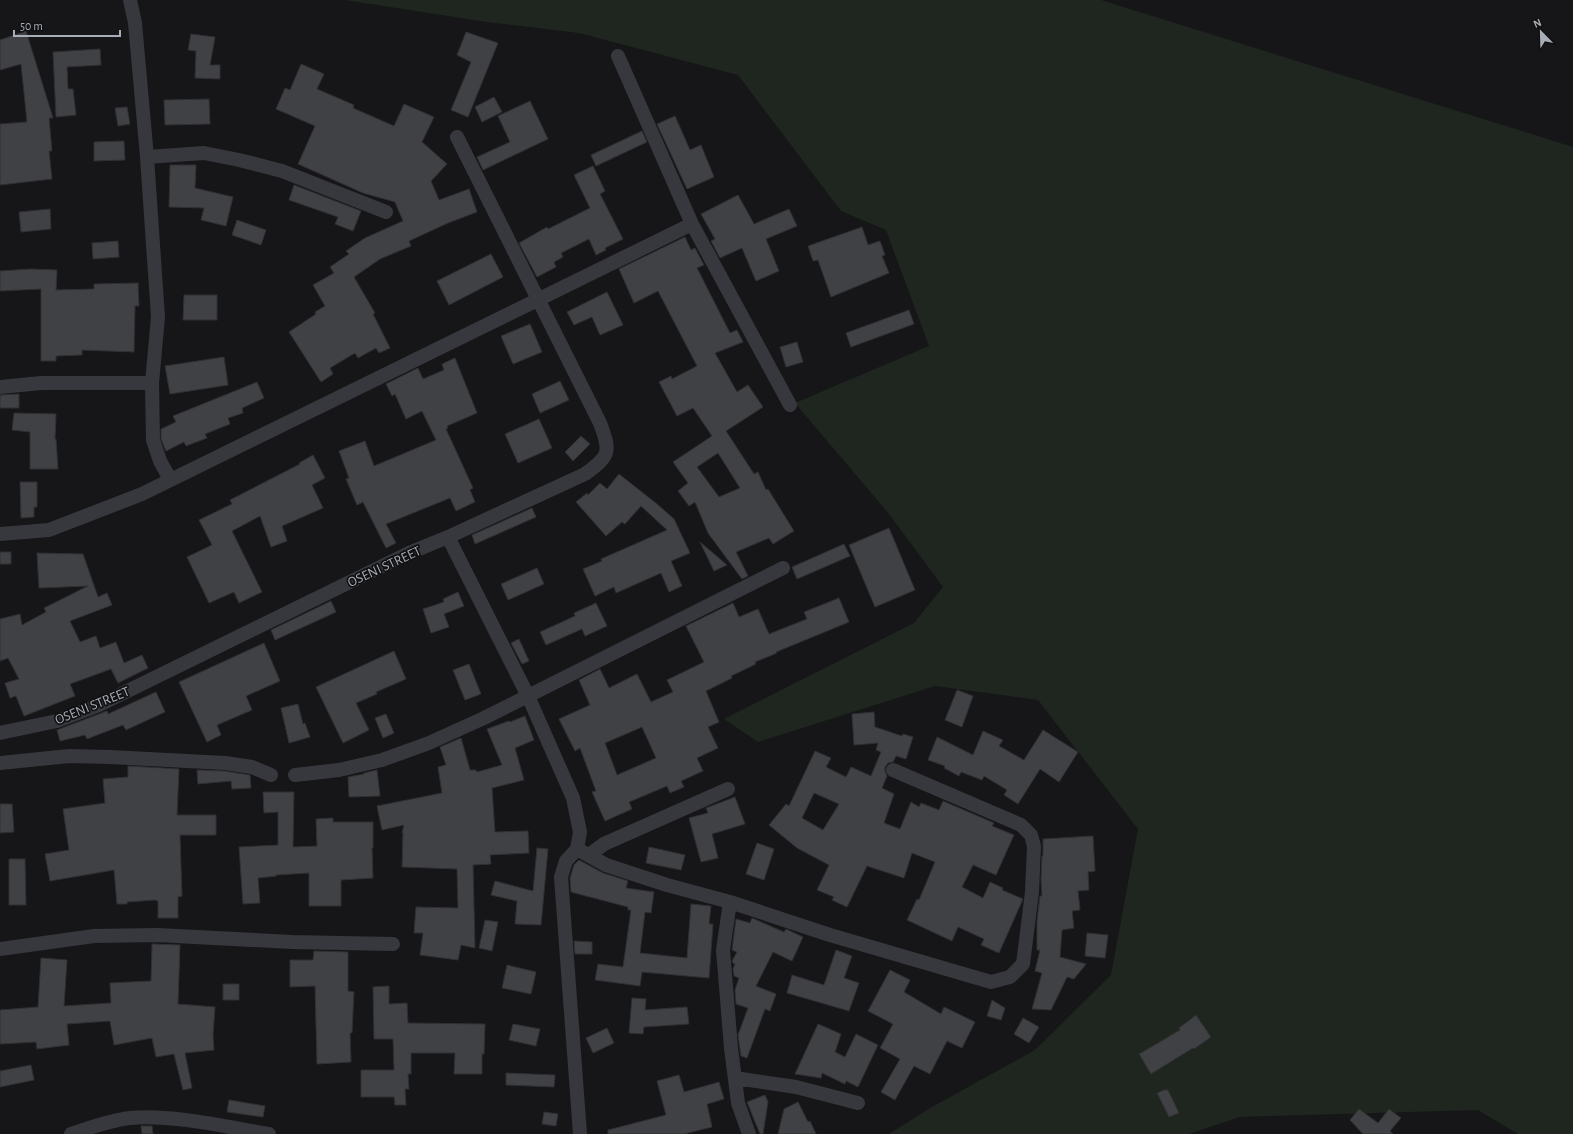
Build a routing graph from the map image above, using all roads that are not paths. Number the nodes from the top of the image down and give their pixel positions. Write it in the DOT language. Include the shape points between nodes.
graph roads {
  1 [pos="130,0"];
  2 [pos="618,56"];
  3 [pos="457,137"];
  4 [pos="147,157"];
  5 [pos="386,212"];
  6 [pos="692,224"];
  7 [pos="539,300"];
  8 [pos="152,383"];
  9 [pos="0,387"];
  10 [pos="790,405"];
  11 [pos="170,480"];
  12 [pos="0,534"];
  13 [pos="448,537"];
  14 [pos="783,568"];
  15 [pos="528,696"];
  16 [pos="0,733"];
  17 [pos="0,763"];
  18 [pos="893,770"];
  19 [pos="271,775"];
  20 [pos="295,775"];
  21 [pos="728,789"];
  22 [pos="583,852"];
  23 [pos="730,902"];
  24 [pos="393,944"];
  25 [pos="0,949"];
  26 [pos="735,1078"];
  27 [pos="858,1103"];
  28 [pos="71,1134"];
  29 [pos="269,1134"];
  30 [pos="580,1134"];
  31 [pos="749,1134"];
  1 -- 4 [label="street" via="135,23"];
  2 -- 6 [label="street"];
  3 -- 7 [label="street, OSENI STREET"];
  4 -- 5 [label="street" via="204,153 239,160 282,171"];
  4 -- 8 [label="street" via="158,317"];
  6 -- 7 [label="street"];
  6 -- 10 [label="street"];
  7 -- 11 [label="street"];
  7 -- 13 [label="street, OSENI STREET" via="600,423 608,442 606,453 602,462 585,474"];
  8 -- 9 [label="street" via="41,383"];
  8 -- 11 [label="street" via="153,440"];
  11 -- 12 [label="street" via="142,494 50,530"];
  13 -- 15 [label="street"];
  13 -- 16 [label="street, OSENI STREET" via="402,556 99,704 57,721"];
  14 -- 15 [label="street"];
  15 -- 20 [label="street" via="484,718 382,760 339,770"];
  15 -- 22 [label="street" via="573,798"];
  17 -- 19 [label="street" via="69,756 110,757 225,763 252,767"];
  18 -- 23 [label="street" via="1021,825 1031,835 1034,846 1032,892 1023,964 1010,977 991,982 830,936"];
  21 -- 22 [label="street"];
  22 -- 23 [label="street" via="606,865"];
  22 -- 30 [label="street" via="566,861 561,877"];
  23 -- 26 [label="street" via="723,950"];
  24 -- 25 [label="street" via="157,935 94,936"];
  26 -- 27 [label="street" via="796,1087"];
  26 -- 31 [label="street" via="738,1103"];
  28 -- 29 [label="street" via="99,1124 130,1118 167,1118"];
}
